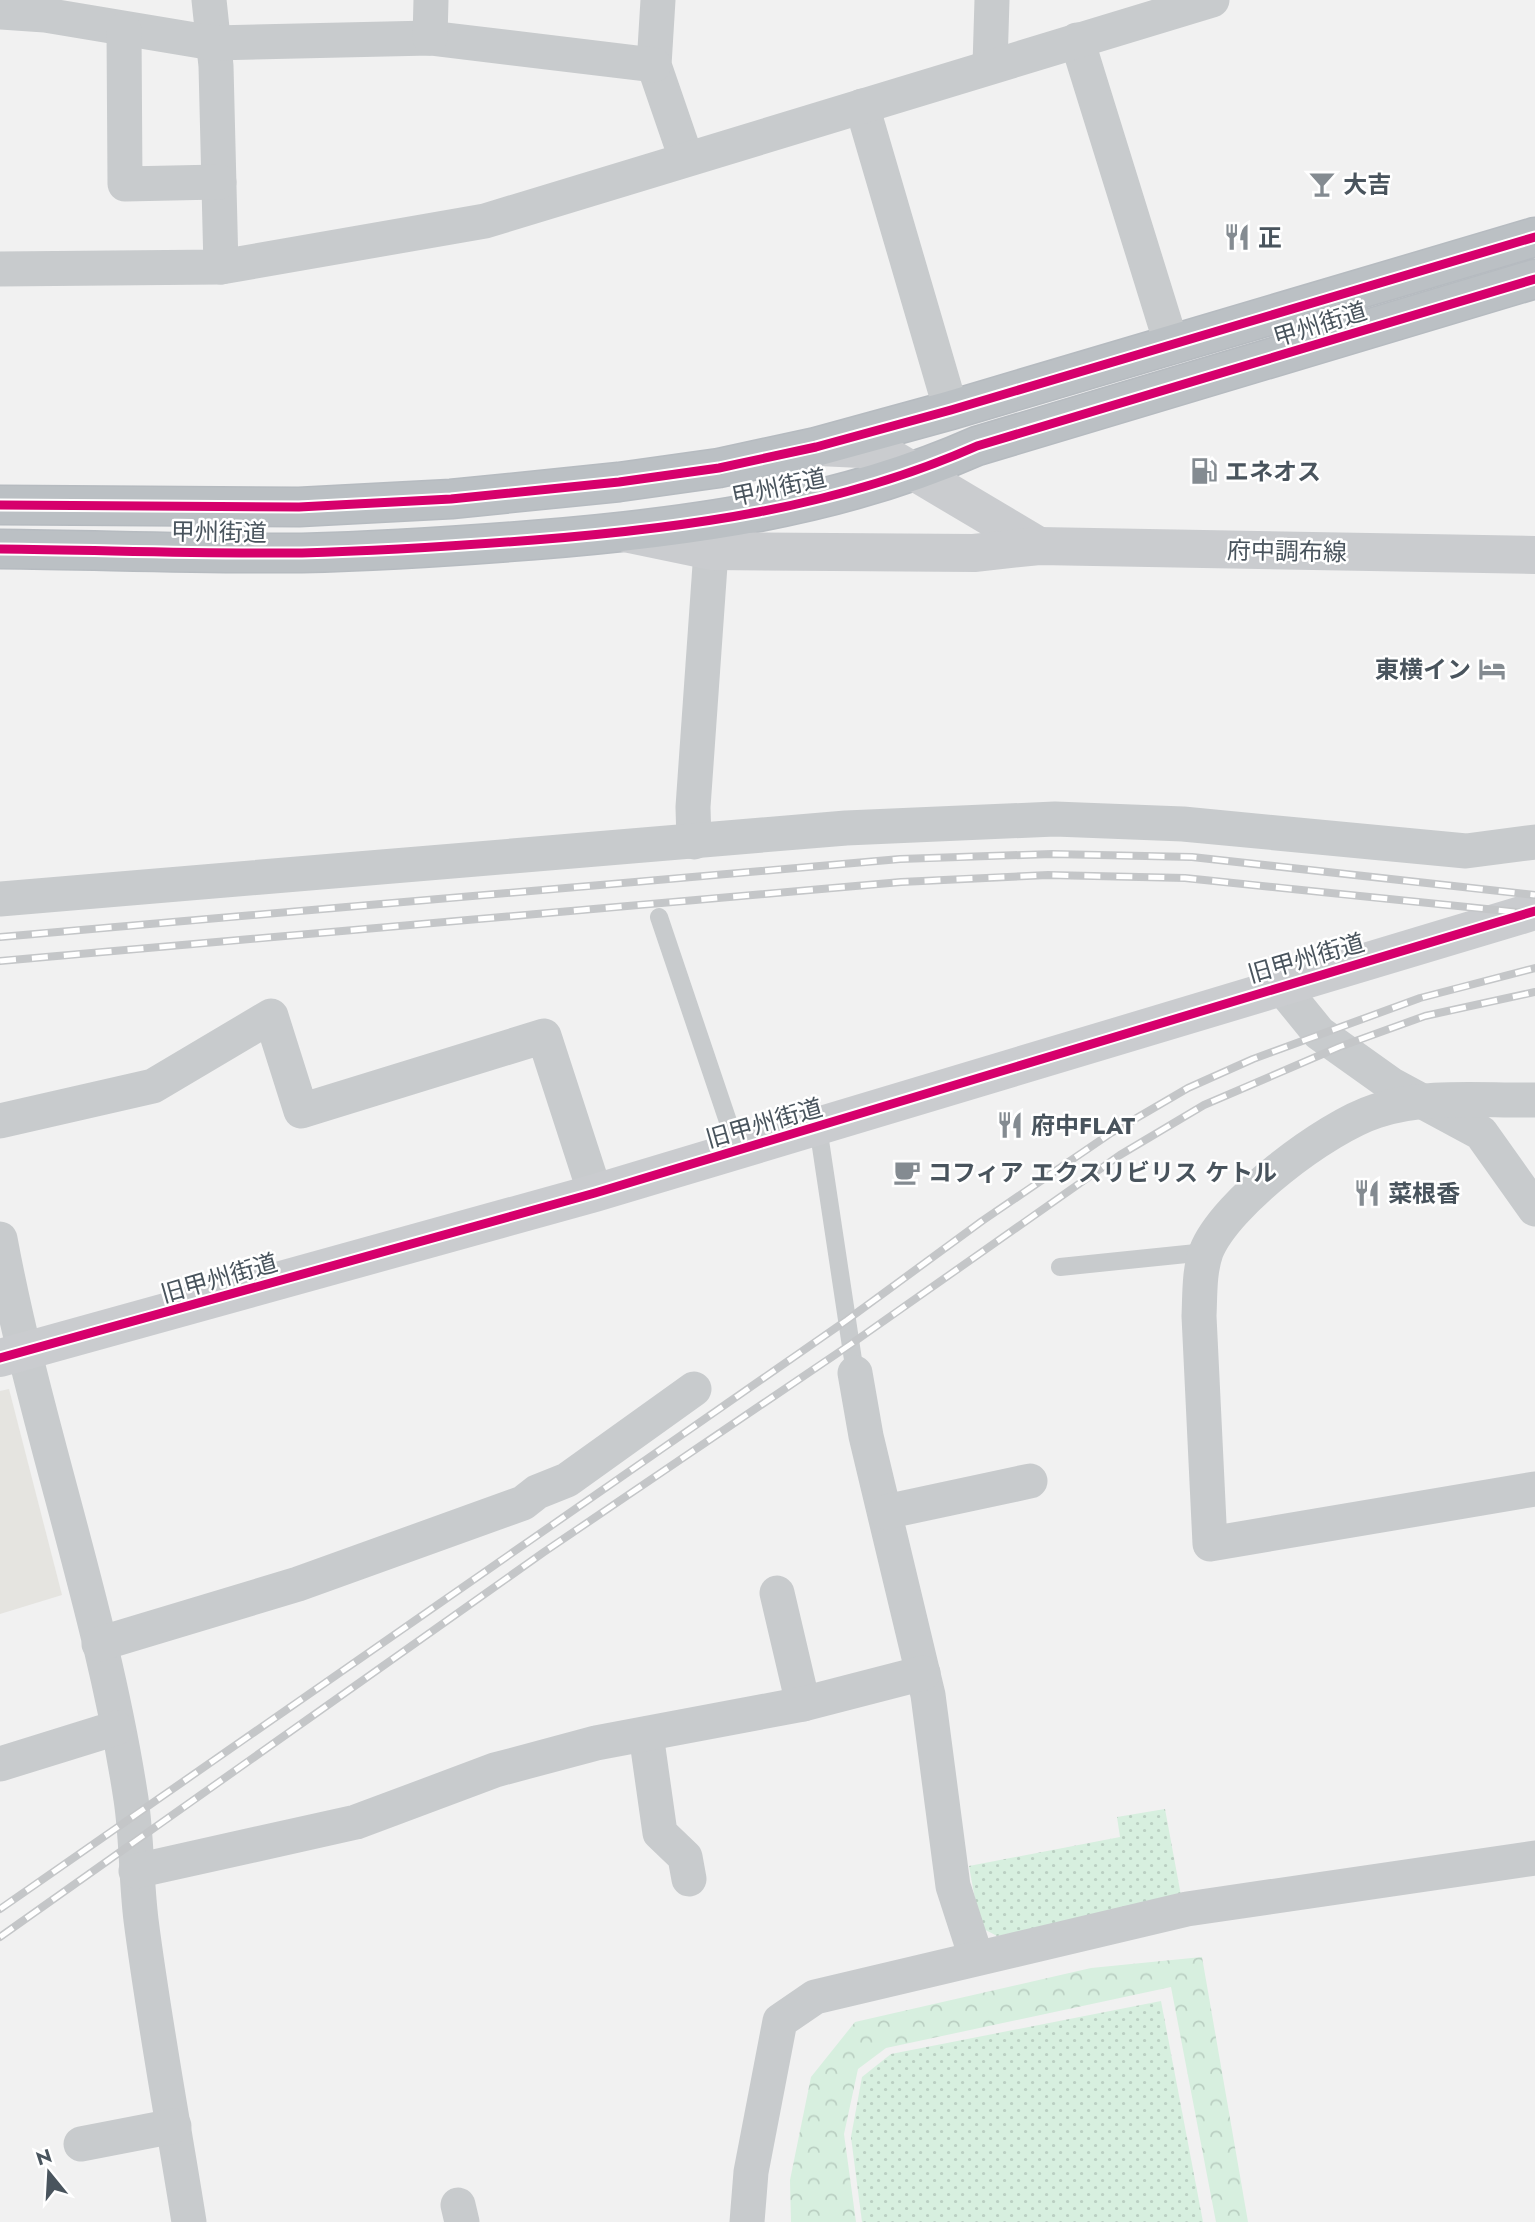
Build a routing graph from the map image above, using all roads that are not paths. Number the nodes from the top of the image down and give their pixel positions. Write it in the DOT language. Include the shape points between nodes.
graph roads {
  1 [pos="209,0"];
  2 [pos="431,0"];
  3 [pos="658,0"];
  4 [pos="992,0"];
  5 [pos="1212,0"];
  6 [pos="0,12"];
  7 [pos="124,30"];
  8 [pos="430,38"];
  9 [pos="1077,40"];
  10 [pos="214,43"];
  11 [pos="654,65"];
  12 [pos="990,65"];
  13 [pos="862,106"];
  14 [pos="686,158"];
  15 [pos="219,182"];
  16 [pos="1535,237"];
  17 [pos="221,267"];
  18 [pos="0,269"];
  19 [pos="1535,279"];
  20 [pos="1172,346"];
  21 [pos="951,410"];
  22 [pos="976,446"];
  23 [pos="816,447"];
  24 [pos="918,472"];
  25 [pos="0,505"];
  26 [pos="982,514"];
  27 [pos="623,533"];
  28 [pos="1039,546"];
  29 [pos="0,549"];
  30 [pos="710,551"];
  31 [pos="1535,555"];
  32 [pos="694,842"];
  33 [pos="1535,842"];
  34 [pos="0,899"];
  35 [pos="1535,911"];
  36 [pos="659,917"];
  37 [pos="1280,985"];
  38 [pos="1535,1100"];
  39 [pos="1422,1101"];
  40 [pos="0,1121"];
  41 [pos="818,1127"];
  42 [pos="738,1151"];
  43 [pos="595,1193"];
  44 [pos="1535,1209"];
  45 [pos="0,1238"];
  46 [pos="1206,1252"];
  47 [pos="1060,1267"];
  48 [pos="12,1355"];
  49 [pos="855,1373"];
  50 [pos="694,1389"];
  51 [pos="1030,1481"];
  52 [pos="1535,1489"];
  53 [pos="884,1512"];
  54 [pos="777,1592"];
  55 [pos="99,1644"];
  56 [pos="923,1673"];
  57 [pos="803,1704"];
  58 [pos="116,1728"];
  59 [pos="646,1734"];
  60 [pos="0,1764"];
  61 [pos="1535,1858"];
  62 [pos="136,1871"];
  63 [pos="689,1879"];
  64 [pos="976,1958"];
  65 [pos="174,2126"];
  66 [pos="81,2144"];
  67 [pos="189,2222"];
  68 [pos="747,2222"];
  1 -- 10 [label="street"];
  2 -- 8 [label="street"];
  3 -- 11 [label="street"];
  4 -- 12 [label="street"];
  5 -- 9 [label="street"];
  6 -- 7 [label="street"];
  7 -- 10 [label="street"];
  7 -- 15 [label="street" via="125,184"];
  8 -- 10 [label="street"];
  8 -- 11 [label="street"];
  9 -- 12 [label="street"];
  9 -- 20 [label="street"];
  10 -- 15 [label="street"];
  11 -- 14 [label="street"];
  12 -- 13 [label="street"];
  13 -- 14 [label="street"];
  13 -- 21 [label="street"];
  14 -- 17 [label="street" via="485,221"];
  15 -- 17 [label="street"];
  16 -- 20 [label="highway, 甲州街道"];
  17 -- 18 [label="street"];
  19 -- 22 [label="highway, 甲州街道"];
  20 -- 21 [label="highway, 甲州街道"];
  21 -- 23 [label="highway, 甲州街道"];
  22 -- 24 [label="highway, 甲州街道"];
  22 -- 26 [label="main road" via="965,476 967,491"];
  23 -- 24 [label="main road" via="861,449"];
  23 -- 25 [label="highway, 甲州街道" via="719,468 451,499 299,507"];
  24 -- 26 [label="main road"];
  24 -- 27 [label="highway, 甲州街道" via="733,518"];
  26 -- 28 [label="main road"];
  27 -- 29 [label="highway, 甲州街道" via="301,553"];
  27 -- 30 [label="main road, 府中調布線"];
  28 -- 30 [label="main road, 府中調布線" via="974,553"];
  28 -- 31 [label="main road, 府中調布線"];
  30 -- 32 [label="street"];
  32 -- 33 [label="street" via="846,828 1055,819 1182,824 1466,851"];
  32 -- 34 [label="street"];
  35 -- 37 [label="main road, 旧甲州街道"];
  36 -- 42 [label="lane"];
  37 -- 39 [label="street" via="1319,1033"];
  37 -- 41 [label="main road, 旧甲州街道"];
  38 -- 39 [label="street"];
  39 -- 44 [label="street" via="1481,1133"];
  39 -- 46 [label="street" via="1375,1111 1297,1152 1228,1220"];
  40 -- 43 [label="street" via="153,1086 271,1016 301,1111 544,1036"];
  41 -- 42 [label="main road, 旧甲州街道"];
  41 -- 49 [label="lane"];
  42 -- 43 [label="main road, 旧甲州街道"];
  43 -- 48 [label="main road, 旧甲州街道"];
  45 -- 48 [label="street" via="17,1331"];
  46 -- 47 [label="lane"];
  46 -- 52 [label="street" via="1199,1316 1210,1544"];
  48 -- 55 [label="street" via="86,1580"];
  49 -- 53 [label="street"];
  50 -- 55 [label="street" via="567,1480 523,1503 312,1579"];
  51 -- 53 [label="street"];
  53 -- 56 [label="street"];
  54 -- 57 [label="street"];
  55 -- 58 [label="street"];
  56 -- 57 [label="street"];
  56 -- 64 [label="street" via="953,1886"];
  57 -- 59 [label="street"];
  58 -- 60 [label="street"];
  58 -- 62 [label="street" via="131,1800"];
  59 -- 62 [label="street" via="495,1770 356,1822"];
  59 -- 63 [label="street" via="660,1833 685,1857"];
  61 -- 64 [label="street" via="1187,1909"];
  62 -- 65 [label="street"];
  64 -- 68 [label="street" via="815,1997 780,2021 751,2172"];
  65 -- 66 [label="street"];
  65 -- 67 [label="street"];
}
